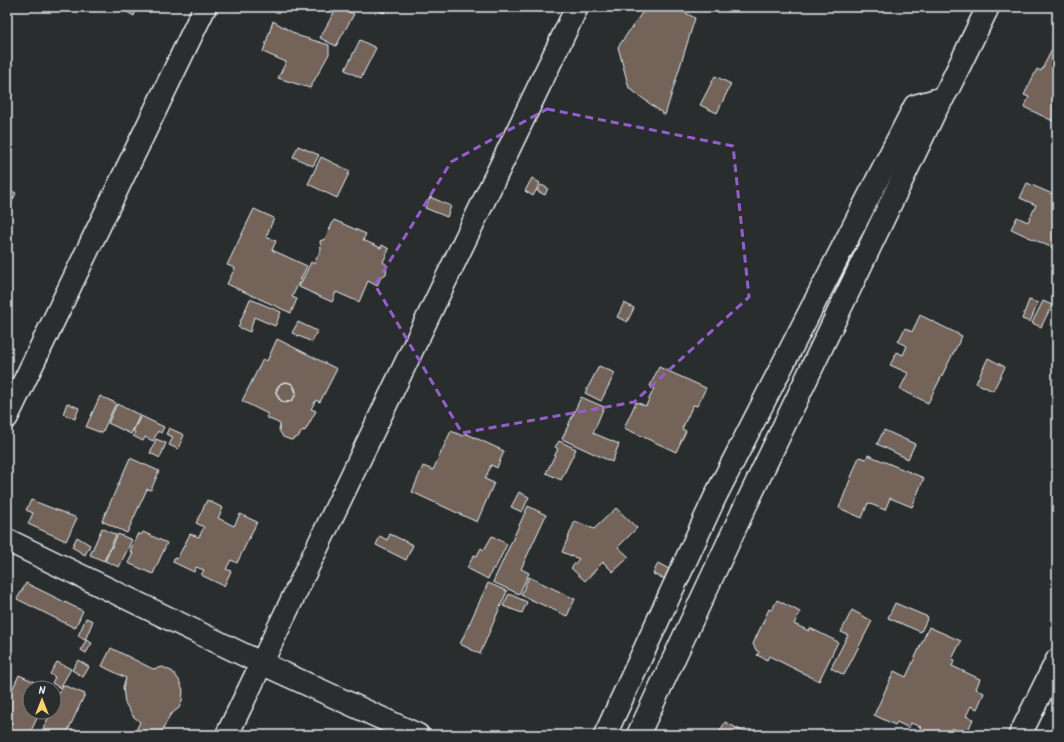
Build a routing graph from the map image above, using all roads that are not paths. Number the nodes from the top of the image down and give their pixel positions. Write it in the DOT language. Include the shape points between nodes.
graph roads {
  1 [pos="205,7"];
  2 [pos="577,7"];
  3 [pos="988,7"];
  4 [pos="943,98"];
  5 [pos="7,418"];
  6 [pos="716,495"];
  7 [pos="743,511"];
  8 [pos="7,540"];
  9 [pos="1057,660"];
  10 [pos="263,664"];
  11 [pos="227,735"];
  12 [pos="418,735"];
  13 [pos="605,735"];
  14 [pos="638,735"];
  15 [pos="1020,735"];
  1 -- 5 [label="street"];
  2 -- 10 [label="street"];
  3 -- 4 [label="street"];
  4 -- 6 [label="street" via="915,106"];
  4 -- 7 [label="street"];
  6 -- 7 [label="street"];
  6 -- 13 [label="street"];
  7 -- 14 [label="street"];
  8 -- 10 [label="street"];
  9 -- 15 [label="street"];
  10 -- 11 [label="street"];
  10 -- 12 [label="street"];
}
